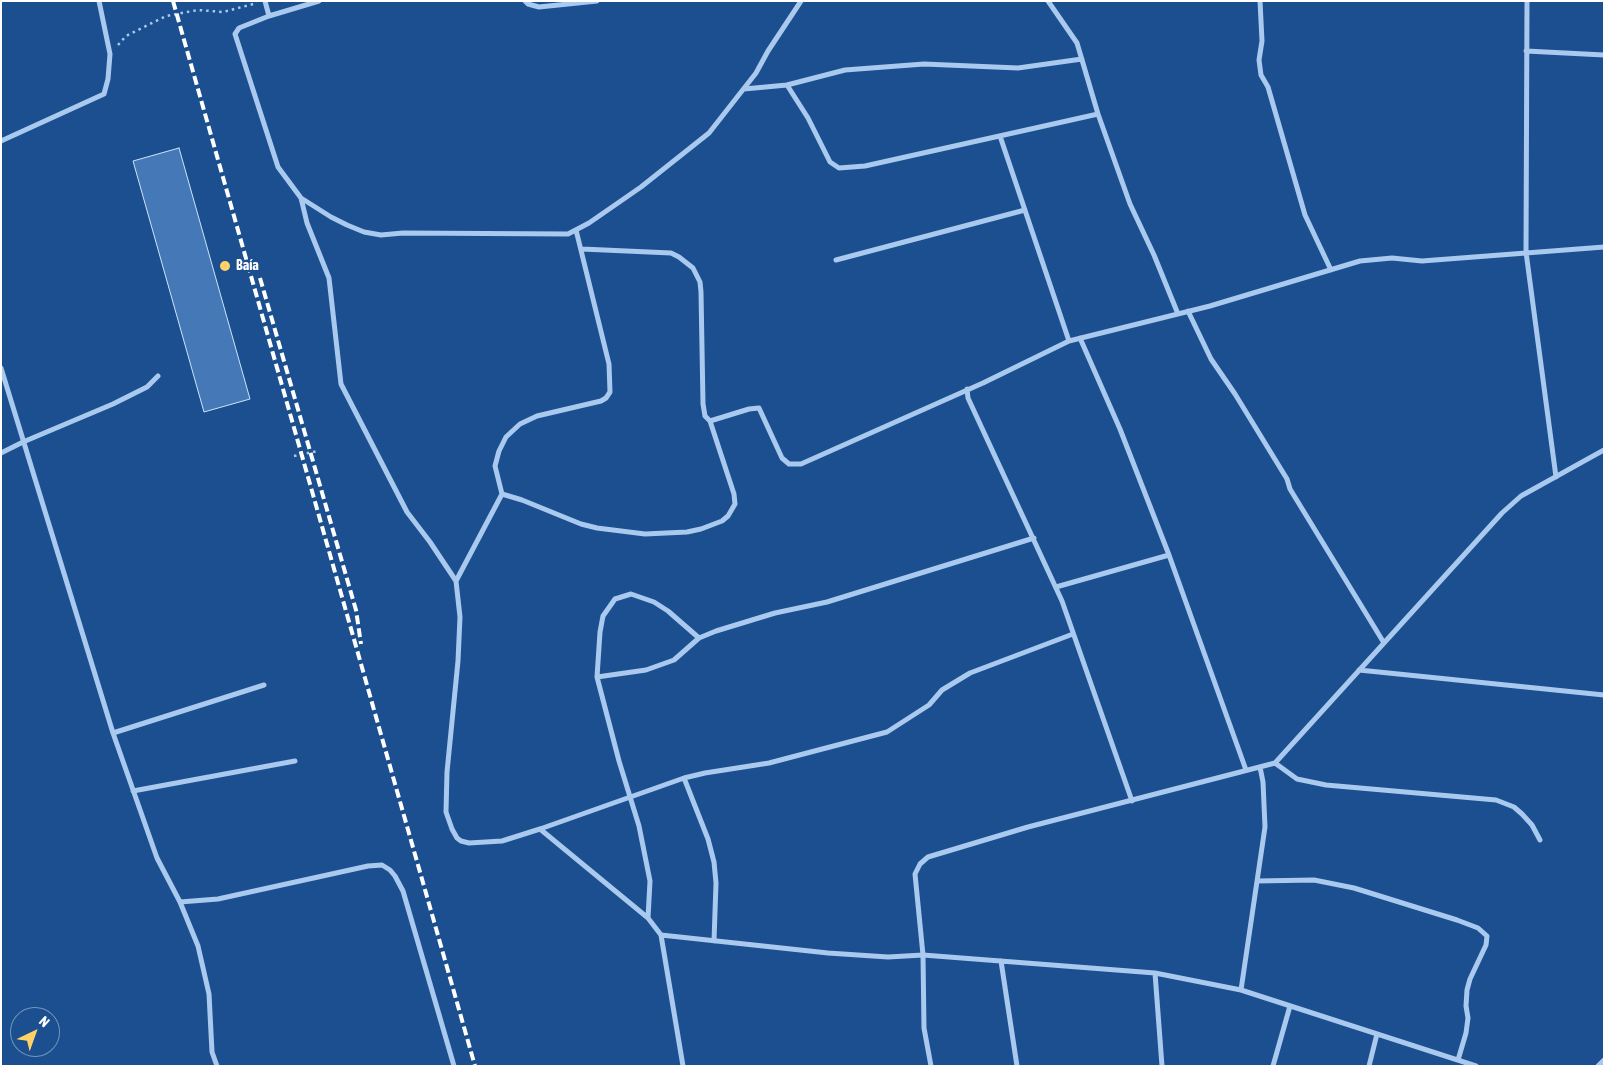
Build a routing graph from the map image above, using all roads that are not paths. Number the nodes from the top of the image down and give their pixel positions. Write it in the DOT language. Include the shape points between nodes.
graph roads {
  1 [pos="99,1"];
  2 [pos="264,1"];
  3 [pos="319,1"];
  4 [pos="525,1"];
  5 [pos="597,1"];
  6 [pos="801,1"];
  7 [pos="1048,1"];
  8 [pos="1260,1"];
  9 [pos="1527,1"];
  10 [pos="268,16"];
  11 [pos="1526,51"];
  12 [pos="1604,55"];
  13 [pos="1082,59"];
  14 [pos="787,85"];
  15 [pos="744,89"];
  16 [pos="1098,114"];
  17 [pos="1000,136"];
  18 [pos="1,141"];
  19 [pos="301,198"];
  20 [pos="1025,210"];
  21 [pos="576,230"];
  22 [pos="1604,247"];
  23 [pos="582,249"];
  24 [pos="1526,252"];
  25 [pos="836,260"];
  26 [pos="1332,270"];
  27 [pos="1188,311"];
  28 [pos="1178,314"];
  29 [pos="1080,338"];
  30 [pos="1069,341"];
  31 [pos="1,368"];
  32 [pos="158,376"];
  33 [pos="966,389"];
  34 [pos="710,421"];
  35 [pos="23,442"];
  36 [pos="1604,450"];
  37 [pos="1,454"];
  38 [pos="1556,477"];
  39 [pos="502,494"];
  40 [pos="1034,538"];
  41 [pos="1168,555"];
  42 [pos="456,581"];
  43 [pos="1056,587"];
  44 [pos="1073,634"];
  45 [pos="699,638"];
  46 [pos="1384,644"];
  47 [pos="1359,670"];
  48 [pos="597,676"];
  49 [pos="264,686"];
  50 [pos="1604,695"];
  51 [pos="113,733"];
  52 [pos="295,762"];
  53 [pos="1275,763"];
  54 [pos="1260,767"];
  55 [pos="1246,770"];
  56 [pos="684,778"];
  57 [pos="133,792"];
  58 [pos="630,797"];
  59 [pos="1132,801"];
  60 [pos="540,830"];
  61 [pos="1540,840"];
  62 [pos="1257,881"];
  63 [pos="180,902"];
  64 [pos="648,918"];
  65 [pos="661,935"];
  66 [pos="714,941"];
  67 [pos="923,955"];
  68 [pos="1001,960"];
  69 [pos="1156,973"];
  70 [pos="1241,990"];
  71 [pos="1290,1006"];
  72 [pos="1377,1034"];
  73 [pos="1458,1060"];
  74 [pos="1604,1060"];
  75 [pos="216,1066"];
  76 [pos="454,1066"];
  77 [pos="683,1066"];
  78 [pos="931,1066"];
  79 [pos="1017,1066"];
  80 [pos="1162,1066"];
  81 [pos="1273,1066"];
  82 [pos="1369,1066"];
  83 [pos="1476,1066"];
  84 [pos="1598,1066"];
  1 -- 18 [label="street" via="110,54 104,94"];
  2 -- 10 [label="street"];
  3 -- 10 [label="street"];
  4 -- 5 [label="street" via="539,7"];
  6 -- 15 [label="street"];
  7 -- 13 [label="street" via="1077,43"];
  8 -- 26 [label="street" via="1261,75 1268,87 1305,215"];
  9 -- 11 [label="street"];
  10 -- 19 [label="street" via="239,28 235,34 278,167"];
  11 -- 12 [label="street"];
  11 -- 24 [label="street"];
  13 -- 14 [label="street" via="1018,68 924,64 845,70"];
  13 -- 16 [label="street"];
  14 -- 15 [label="street"];
  14 -- 17 [label="street" via="830,162 839,168 865,166"];
  15 -- 21 [label="street" via="709,133 641,187"];
  16 -- 17 [label="street"];
  16 -- 28 [label="street" via="1130,204"];
  17 -- 20 [label="street"];
  19 -- 21 [label="street" via="347,225 381,235 549,235"];
  19 -- 42 [label="street" via="307,223 329,278 341,384 407,512"];
  20 -- 25 [label="street"];
  20 -- 30 [label="street"];
  21 -- 23 [label="street"];
  22 -- 24 [label="street"];
  23 -- 34 [label="street" via="671,254 693,268 700,282 703,404 705,416"];
  23 -- 39 [label="street" via="609,364 610,392 601,401 537,416 520,424 506,437 495,466"];
  24 -- 26 [label="street" via="1422,261 1376,258"];
  24 -- 38 [label="street"];
  26 -- 27 [label="street"];
  27 -- 28 [label="street"];
  27 -- 46 [label="street" via="1211,360 1284,474"];
  28 -- 29 [label="street"];
  29 -- 30 [label="street"];
  29 -- 41 [label="street" via="1120,429"];
  30 -- 33 [label="street"];
  31 -- 35 [label="street"];
  32 -- 35 [label="street" via="147,387 113,404"];
  33 -- 34 [label="street" via="801,464 789,464 782,458 759,408 749,408"];
  33 -- 40 [label="street"];
  34 -- 39 [label="street" via="735,504 728,516 701,529 645,534 597,528"];
  35 -- 37 [label="street"];
  35 -- 51 [label="street"];
  36 -- 38 [label="street"];
  38 -- 46 [label="street" via="1521,496 1502,513"];
  39 -- 42 [label="street"];
  40 -- 43 [label="street"];
  40 -- 45 [label="street"];
  41 -- 43 [label="street"];
  41 -- 55 [label="street"];
  42 -- 60 [label="street" via="460,617 446,812 457,838 470,843 502,841"];
  43 -- 44 [label="street"];
  44 -- 56 [label="street" via="970,673 887,732 769,763"];
  44 -- 59 [label="street"];
  45 -- 48 [label="street" via="674,660 646,670"];
  45 -- 48 [label="street" via="654,602 630,594 615,599 603,616"];
  46 -- 47 [label="street"];
  47 -- 50 [label="street"];
  47 -- 53 [label="street"];
  48 -- 58 [label="street"];
  49 -- 51 [label="street"];
  51 -- 57 [label="street"];
  52 -- 57 [label="street"];
  53 -- 54 [label="street"];
  53 -- 61 [label="street" via="1297,779 1326,785 1496,800 1522,814"];
  54 -- 55 [label="street"];
  54 -- 62 [label="street" via="1265,827"];
  55 -- 59 [label="street"];
  56 -- 58 [label="street"];
  56 -- 66 [label="street" via="714,862"];
  57 -- 63 [label="street" via="157,858"];
  58 -- 60 [label="street"];
  58 -- 64 [label="street" via="650,880"];
  59 -- 67 [label="street" via="928,856 915,874"];
  60 -- 64 [label="street"];
  62 -- 70 [label="street"];
  62 -- 73 [label="street" via="1314,880 1354,888 1457,920 1478,928 1487,936 1467,990 1468,1018"];
  63 -- 75 [label="street" via="198,946 207,984"];
  63 -- 76 [label="street" via="218,899 382,865 395,876 403,891"];
  64 -- 65 [label="street"];
  65 -- 66 [label="street"];
  65 -- 77 [label="street"];
  66 -- 67 [label="street" via="865,956"];
  67 -- 68 [label="street"];
  67 -- 78 [label="street" via="924,1028"];
  68 -- 69 [label="street"];
  68 -- 79 [label="street"];
  69 -- 70 [label="street"];
  69 -- 80 [label="street"];
  70 -- 71 [label="street"];
  71 -- 72 [label="street"];
  71 -- 81 [label="street"];
  72 -- 73 [label="street"];
  72 -- 82 [label="street"];
  73 -- 83 [label="street"];
  74 -- 84 [label="street"];
}
